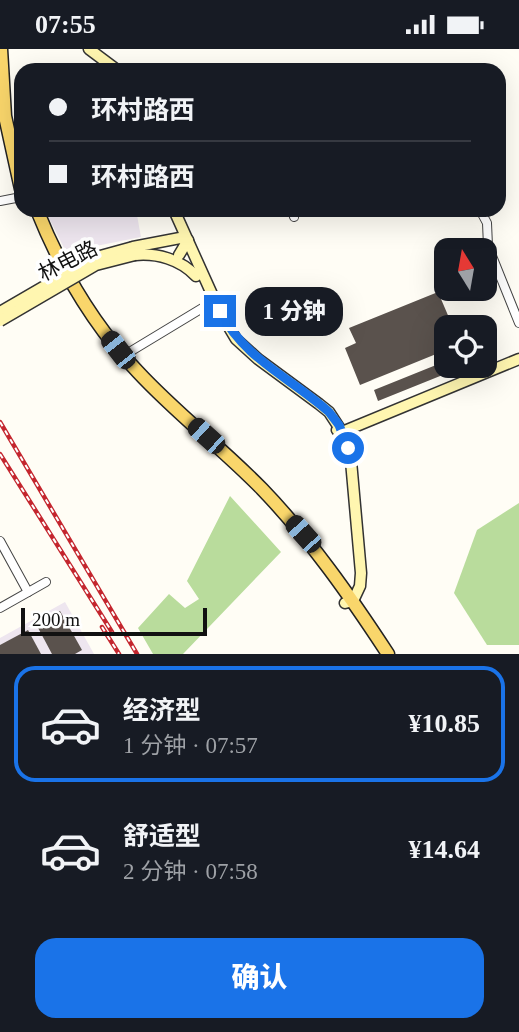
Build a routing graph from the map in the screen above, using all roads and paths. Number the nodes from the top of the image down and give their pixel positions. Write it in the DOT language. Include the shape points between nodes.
graph roads {
  1 [pos="1,49"];
  2 [pos="8,49"];
  3 [pos="89,49"];
  4 [pos="108,63"];
  5 [pos="3,116"];
  6 [pos="14,120"];
  7 [pos="14,161"];
  8 [pos="32,217"];
  9 [pos="40,217"];
  10 [pos="169,217"];
  11 [pos="175,217"];
  12 [pos="484,217"];
  13 [pos="178,247"];
  14 [pos="134,251"];
  15 [pos="196,276"];
  16 [pos="209,304"];
  17 [pos="0,312"];
  18 [pos="0,320"];
  19 [pos="519,323"];
  20 [pos="519,351"];
  21 [pos="124,356"];
  22 [pos="519,359"];
  23 [pos="497,360"];
  24 [pos="454,378"];
  25 [pos="338,429"];
  26 [pos="0,541"];
  27 [pos="46,582"];
  28 [pos="28,592"];
  29 [pos="349,599"];
  30 [pos="0,608"];
  31 [pos="379,654"];
  32 [pos="388,654"];
  1 -- 5 [label="main road"];
  2 -- 6 [label="main road"];
  3 -- 4 [label="main road"];
  5 -- 7 [label="main road"];
  8 -- 29 [label="main road" via="55,269 95,334 154,399 258,496"];
  9 -- 21 [label="main road" via="73,287"];
  10 -- 13 [label="main road"];
  11 -- 13 [label="main road"];
  12 -- 19 [label="street" via="488,246"];
  13 -- 14 [label="main road, 林电路"];
  13 -- 14 [label="main road, 林电路" via="146,254"];
  13 -- 15 [label="main road"];
  13 -- 15 [label="main road, 林电路"];
  13 -- 25 [label="main road" via="236,339 319,404"];
  14 -- 17 [label="main road, 林电路, bridge" via="93,258"];
  14 -- 18 [label="main road, 林电路, bridge" via="96,265"];
  15 -- 16 [label="main road"];
  16 -- 21 [label="street"];
  16 -- 25 [label="main road" via="221,329 241,353"];
  20 -- 23 [label="main road"];
  21 -- 29 [label="main road" via="303,534"];
  22 -- 25 [label="main road"];
  24 -- 25 [label="main road"];
  25 -- 29 [label="main road" via="351,461 361,573 360,586"];
  26 -- 28 [label="street"];
  27 -- 28 [label="street"];
  28 -- 30 [label="street"];
  29 -- 31 [label="main road"];
  29 -- 32 [label="main road"];
}
